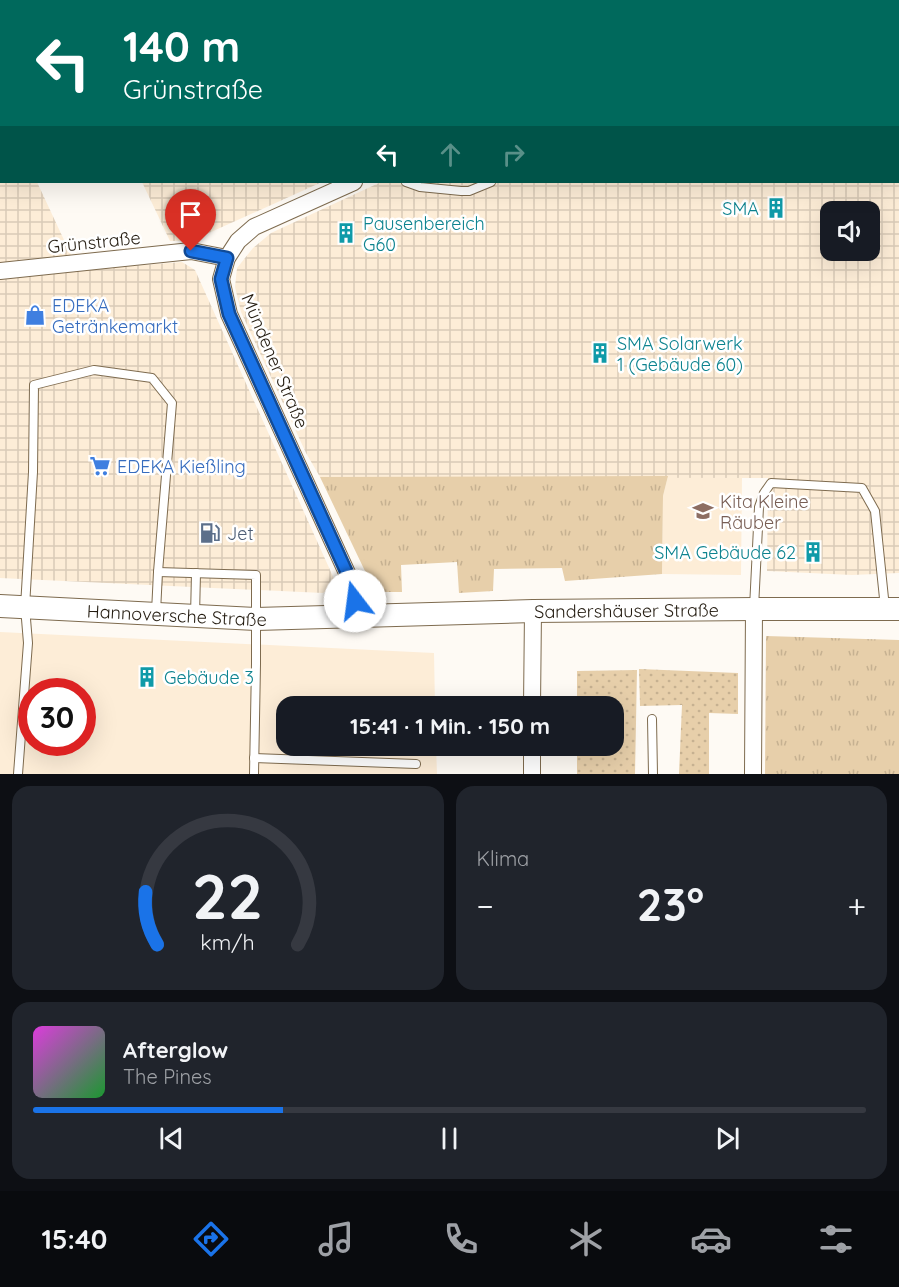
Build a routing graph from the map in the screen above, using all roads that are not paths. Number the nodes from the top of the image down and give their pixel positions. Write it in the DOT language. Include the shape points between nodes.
graph roads {
  1 [pos="352,183"];
  2 [pos="409,183"];
  3 [pos="489,183"];
  4 [pos="227,258"];
  5 [pos="0,271"];
  6 [pos="158,572"];
  7 [pos="196,573"];
  8 [pos="0,606"];
  9 [pos="25,608"];
  10 [pos="754,609"];
  11 [pos="892,609"];
  12 [pos="533,611"];
  13 [pos="156,614"];
  14 [pos="195,617"];
  15 [pos="354,617"];
  16 [pos="256,619"];
  17 [pos="532,696"];
  18 [pos="652,719"];
  19 [pos="532,756"];
  20 [pos="254,758"];
  21 [pos="416,764"];
  22 [pos="18,774"];
  23 [pos="254,774"];
  24 [pos="532,774"];
  25 [pos="653,774"];
  26 [pos="753,774"];
  1 -- 4 [label="street, Mündener Straße" via="254,227 237,241"];
  2 -- 3 [label="lane" via="461,191"];
  4 -- 5 [label="street, Grünstraße" via="191,251"];
  4 -- 15 [label="street, Mündener Straße" via="221,279 229,314 352,584"];
  6 -- 7 [label="lane"];
  6 -- 9 [label="lane" via="172,403 152,378 94,370 34,385"];
  6 -- 13 [label="lane"];
  7 -- 14 [label="lane"];
  7 -- 16 [label="lane" via="256,575"];
  8 -- 9 [label="main road, Hannoversche Straße"];
  9 -- 13 [label="main road, Hannoversche Straße"];
  9 -- 22 [label="lane" via="28,643"];
  10 -- 11 [label="main road, Sandershäuser Straße"];
  10 -- 11 [label="lane" via="759,507 771,483 862,488 875,511"];
  10 -- 12 [label="main road, Sandershäuser Straße"];
  10 -- 26 [label="street"];
  12 -- 15 [label="main road, Sandershäuser Straße"];
  12 -- 17 [label="street"];
  13 -- 14 [label="main road, Hannoversche Straße"];
  14 -- 16 [label="main road, Hannoversche Straße"];
  15 -- 16 [label="main road, Hannoversche Straße"];
  16 -- 20 [label="lane"];
  18 -- 25 [label="lane"];
  19 -- 24 [label="street"];
  20 -- 21 [label="lane"];
  20 -- 23 [label="lane"];
}
